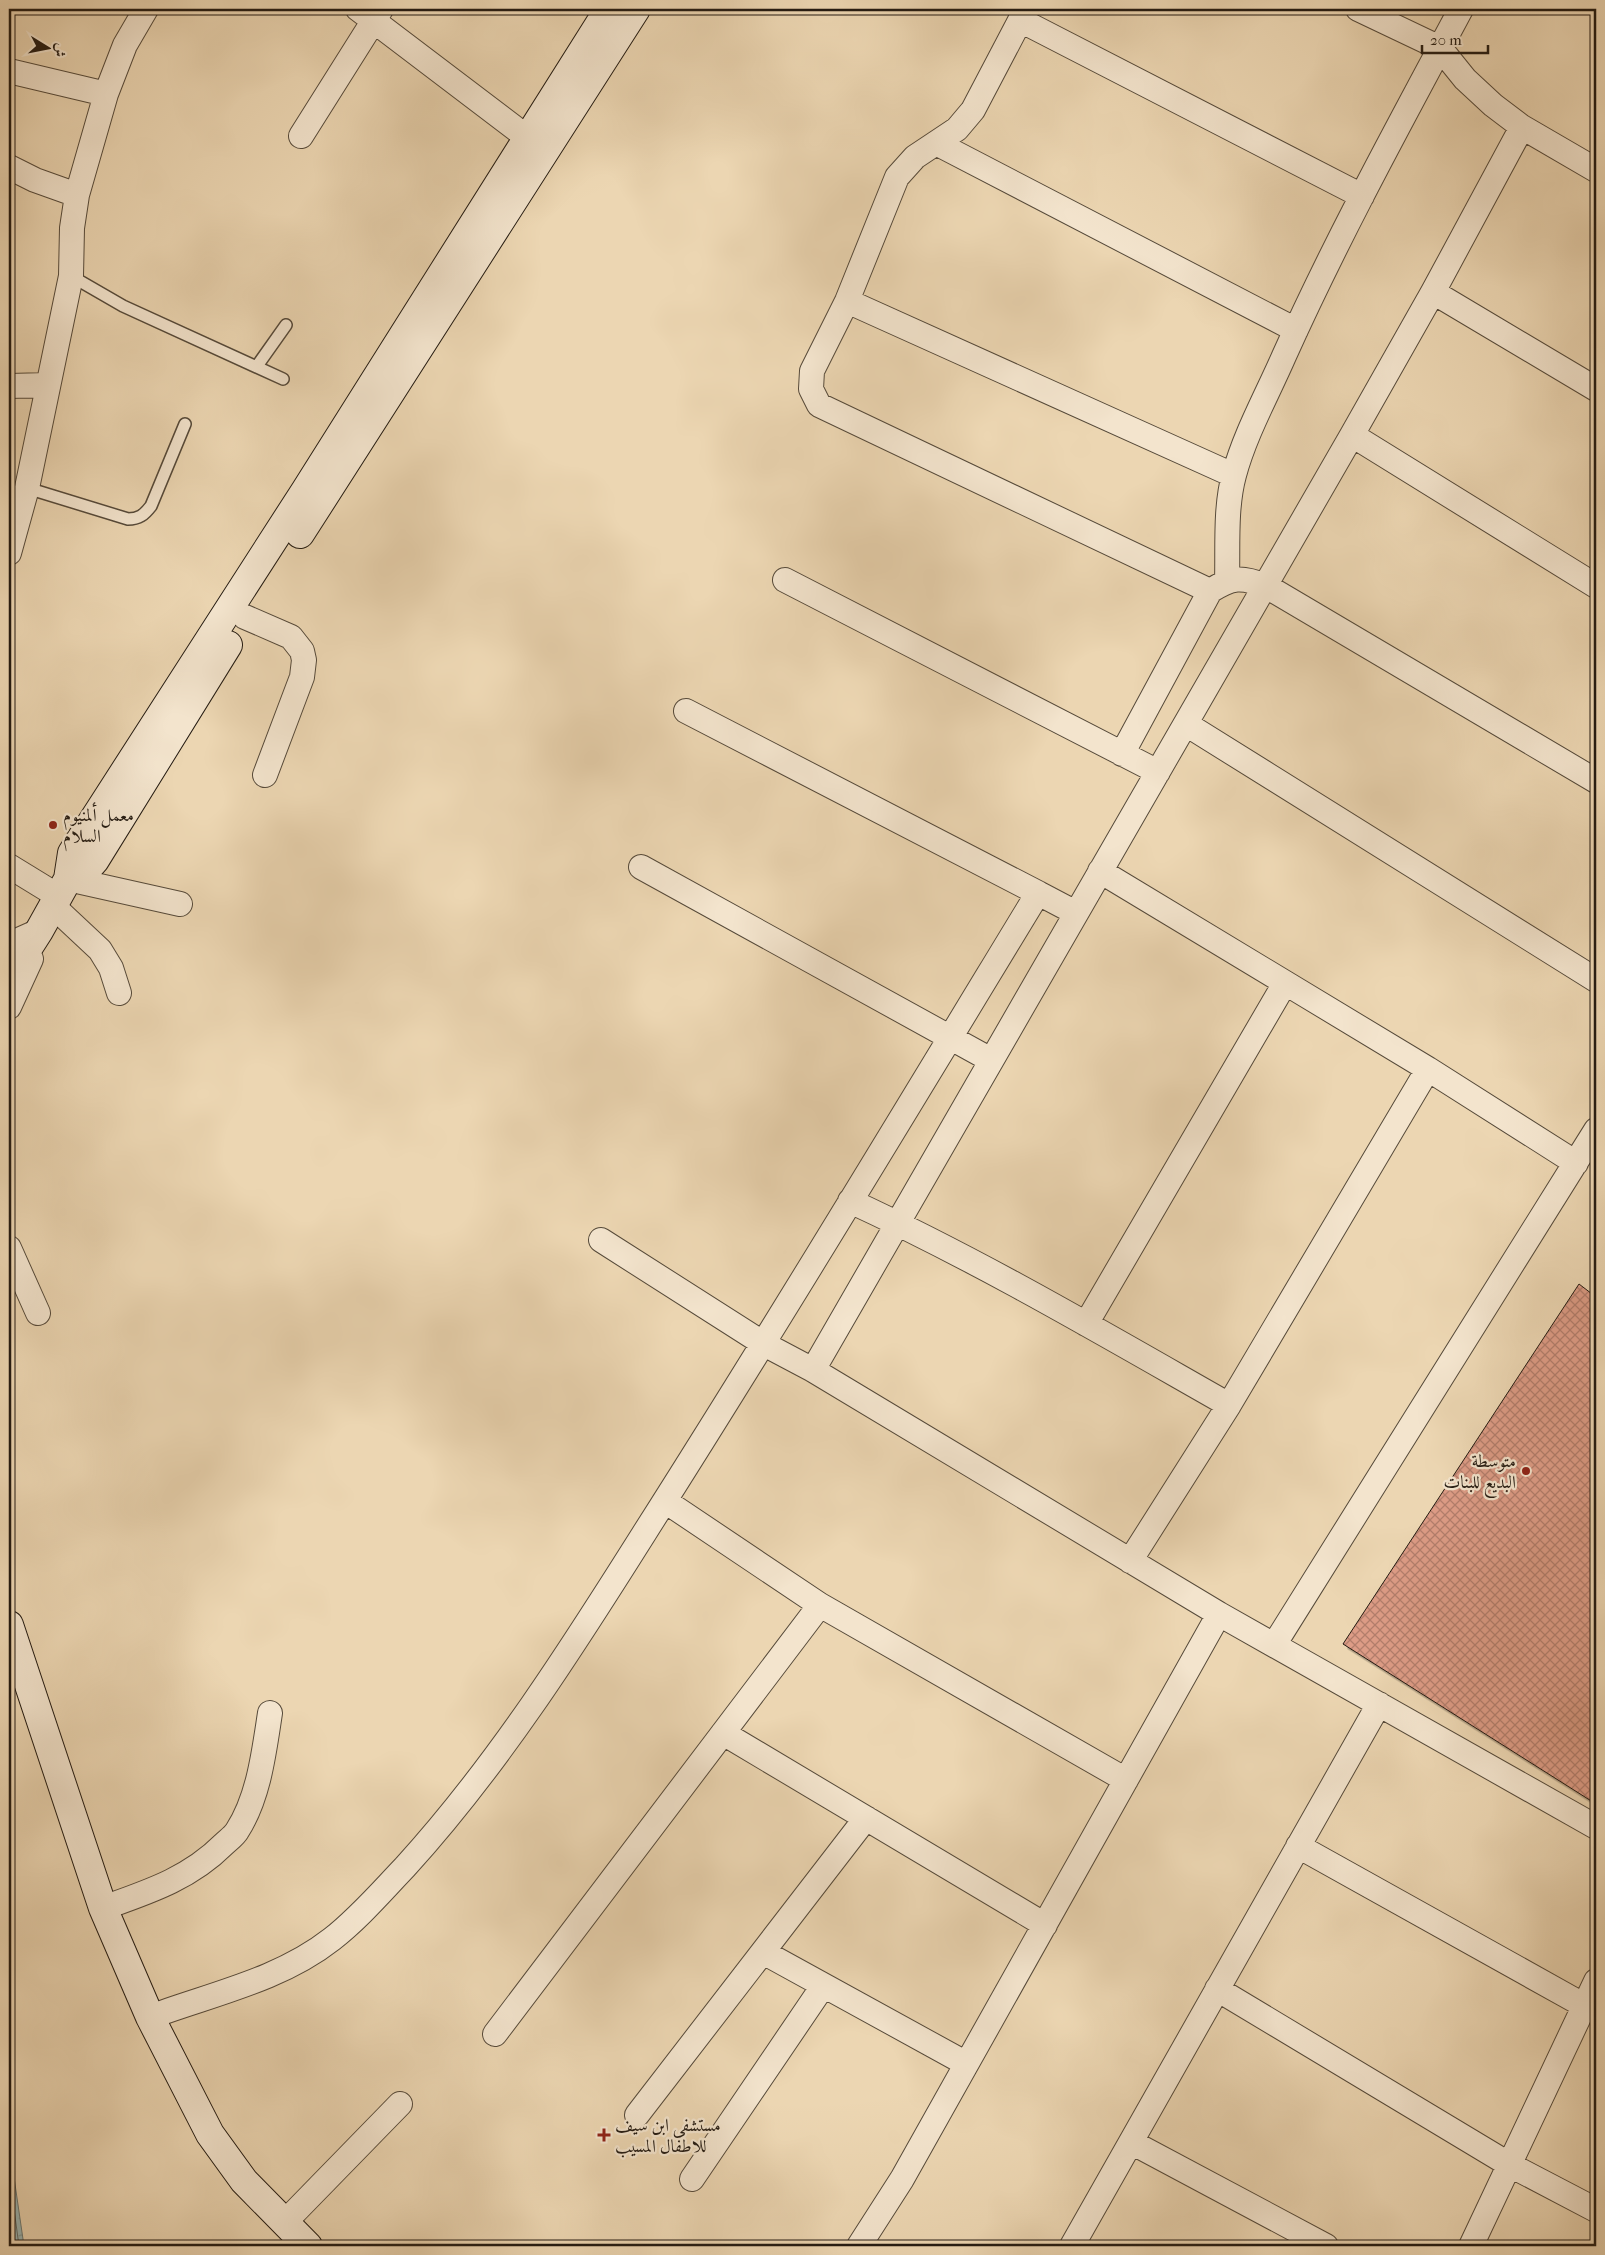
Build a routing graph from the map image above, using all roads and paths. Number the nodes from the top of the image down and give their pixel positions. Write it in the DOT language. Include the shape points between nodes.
graph roads {
  1 [pos="146,9"];
  2 [pos="610,9"];
  3 [pos="636,9"];
  4 [pos="1358,9"];
  5 [pos="1461,9"];
  6 [pos="371,13"];
  7 [pos="1023,14"];
  8 [pos="1440,48"];
  9 [pos="9,71"];
  10 [pos="106,94"];
  11 [pos="1522,127"];
  12 [pos="301,136"];
  13 [pos="528,138"];
  14 [pos="938,144"];
  15 [pos="9,167"];
  16 [pos="1596,170"];
  17 [pos="77,195"];
  18 [pos="1362,196"];
  19 [pos="71,276"];
  20 [pos="1433,292"];
  21 [pos="847,302"];
  22 [pos="286,325"];
  23 [pos="1296,330"];
  24 [pos="257,366"];
  25 [pos="283,379"];
  26 [pos="48,385"];
  27 [pos="9,386"];
  28 [pos="1596,389"];
  29 [pos="185,424"];
  30 [pos="1352,435"];
  31 [pos="1234,475"];
  32 [pos="27,488"];
  33 [pos="9,553"];
  34 [pos="785,580"];
  35 [pos="1219,586"];
  36 [pos="1266,586"];
  37 [pos="1596,586"];
  38 [pos="245,617"];
  39 [pos="686,711"];
  40 [pos="1186,724"];
  41 [pos="1122,754"];
  42 [pos="1158,772"];
  43 [pos="265,775"];
  44 [pos="1596,780"];
  45 [pos="9,866"];
  46 [pos="640,867"];
  47 [pos="1100,871"];
  48 [pos="1038,893"];
  49 [pos="60,894"];
  50 [pos="180,904"];
  51 [pos="1076,913"];
  52 [pos="39,931"];
  53 [pos="9,949"];
  54 [pos="9,978"];
  55 [pos="1596,980"];
  56 [pos="1285,982"];
  57 [pos="119,994"];
  58 [pos="9,1007"];
  59 [pos="949,1038"];
  60 [pos="991,1060"];
  61 [pos="1428,1069"];
  62 [pos="1596,1130"];
  63 [pos="1576,1164"];
  64 [pos="850,1201"];
  65 [pos="897,1222"];
  66 [pos="601,1240"];
  67 [pos="9,1248"];
  68 [pos="38,1313"];
  69 [pos="1086,1324"];
  70 [pos="764,1344"];
  71 [pos="813,1370"];
  72 [pos="1228,1405"];
  73 [pos="665,1501"];
  74 [pos="1130,1561"];
  75 [pos="820,1605"];
  76 [pos="1219,1614"];
  77 [pos="9,1625"];
  78 [pos="1274,1645"];
  79 [pos="1379,1704"];
  80 [pos="270,1713"];
  81 [pos="723,1733"];
  82 [pos="1126,1780"];
  83 [pos="866,1818"];
  84 [pos="1596,1827"];
  85 [pos="1298,1846"];
  86 [pos="103,1908"];
  87 [pos="1045,1925"];
  88 [pos="762,1952"];
  89 [pos="1596,1981"];
  90 [pos="823,1986"];
  91 [pos="1217,1990"];
  92 [pos="1585,2006"];
  93 [pos="150,2017"];
  94 [pos="495,2034"];
  95 [pos="965,2063"];
  96 [pos="400,2104"];
  97 [pos="637,2115"];
  98 [pos="1131,2142"];
  99 [pos="1510,2165"];
  100 [pos="692,2179"];
  101 [pos="1596,2210"];
  102 [pos="284,2223"];
  103 [pos="1290,2238"];
  104 [pos="308,2246"];
  105 [pos="859,2246"];
  106 [pos="1072,2246"];
  107 [pos="1326,2246"];
  108 [pos="1471,2246"];
  1 -- 10 [label="street" via="125,45"];
  2 -- 13 [label="main road"];
  3 -- 38 [label="main road"];
  4 -- 8 [label="street"];
  5 -- 8 [label="street"];
  6 -- 12 [label="street"];
  6 -- 13 [label="street"];
  7 -- 14 [label="street" via="973,110"];
  7 -- 18 [label="street"];
  8 -- 11 [label="street" via="1471,85"];
  8 -- 18 [label="street"];
  9 -- 10 [label="street"];
  10 -- 17 [label="street"];
  11 -- 16 [label="street"];
  11 -- 20 [label="street"];
  13 -- 49 [label="main road" via="72,853"];
  14 -- 21 [label="street" via="914,158 897,177"];
  14 -- 23 [label="street"];
  15 -- 17 [label="street"];
  17 -- 19 [label="street" via="72,228"];
  18 -- 23 [label="street"];
  19 -- 24 [label="lane" via="123,306"];
  19 -- 26 [label="street"];
  20 -- 28 [label="street"];
  20 -- 30 [label="street"];
  21 -- 31 [label="street"];
  21 -- 35 [label="street" via="812,371 811,389 819,404"];
  22 -- 24 [label="lane"];
  23 -- 31 [label="street"];
  24 -- 25 [label="lane"];
  26 -- 27 [label="street"];
  26 -- 32 [label="street"];
  29 -- 32 [label="lane" via="150,506 137,519"];
  30 -- 36 [label="street"];
  30 -- 37 [label="street"];
  31 -- 35 [label="street"];
  32 -- 33 [label="street"];
  34 -- 41 [label="street"];
  35 -- 36 [label="street" via="1247,579"];
  35 -- 41 [label="street"];
  36 -- 40 [label="street"];
  36 -- 44 [label="street"];
  38 -- 43 [label="street" via="291,637 298,643 304,660 302,677"];
  38 -- 49 [label="main road" via="98,856"];
  39 -- 48 [label="street"];
  40 -- 42 [label="street"];
  40 -- 55 [label="street"];
  41 -- 42 [label="street"];
  42 -- 47 [label="street"];
  45 -- 49 [label="street"];
  46 -- 59 [label="street"];
  47 -- 51 [label="street"];
  47 -- 56 [label="street"];
  48 -- 51 [label="street"];
  48 -- 59 [label="street"];
  49 -- 50 [label="street"];
  49 -- 52 [label="main road"];
  49 -- 57 [label="street" via="111,968"];
  51 -- 60 [label="street"];
  52 -- 53 [label="street"];
  52 -- 54 [label="main road"];
  52 -- 58 [label="street" via="29,964"];
  56 -- 61 [label="street"];
  56 -- 69 [label="street"];
  59 -- 60 [label="street"];
  59 -- 64 [label="street"];
  60 -- 65 [label="street"];
  61 -- 63 [label="street"];
  61 -- 72 [label="street"];
  62 -- 63 [label="street"];
  63 -- 78 [label="street"];
  64 -- 65 [label="street"];
  64 -- 70 [label="street"];
  65 -- 69 [label="street"];
  65 -- 71 [label="street"];
  66 -- 70 [label="street"];
  67 -- 68 [label="street"];
  69 -- 72 [label="street"];
  70 -- 71 [label="street"];
  70 -- 73 [label="street"];
  71 -- 74 [label="street"];
  72 -- 74 [label="street"];
  73 -- 75 [label="street"];
  73 -- 93 [label="street" via="598,1606 498,1751 437,1832 381,1892 336,1936 284,1969"];
  74 -- 76 [label="street"];
  75 -- 81 [label="street"];
  75 -- 82 [label="street"];
  76 -- 78 [label="street"];
  76 -- 82 [label="street"];
  77 -- 86 [label="main road"];
  78 -- 79 [label="street"];
  79 -- 84 [label="street"];
  79 -- 85 [label="street"];
  80 -- 86 [label="street" via="261,1767 236,1832 211,1857 170,1883"];
  81 -- 83 [label="street"];
  81 -- 94 [label="street"];
  82 -- 87 [label="street"];
  83 -- 87 [label="street"];
  83 -- 88 [label="street"];
  85 -- 91 [label="street"];
  85 -- 92 [label="street"];
  86 -- 93 [label="main road"];
  87 -- 95 [label="street"];
  88 -- 90 [label="street"];
  88 -- 97 [label="street"];
  89 -- 92 [label="street"];
  90 -- 95 [label="street"];
  90 -- 100 [label="street"];
  91 -- 98 [label="street"];
  91 -- 99 [label="street"];
  92 -- 99 [label="street"];
  93 -- 102 [label="main road" via="210,2134 244,2181"];
  95 -- 105 [label="street" via="902,2179"];
  96 -- 102 [label="street"];
  98 -- 103 [label="street"];
  98 -- 106 [label="street"];
  99 -- 101 [label="street"];
  99 -- 108 [label="street"];
  102 -- 104 [label="main road"];
  103 -- 107 [label="street"];
}
